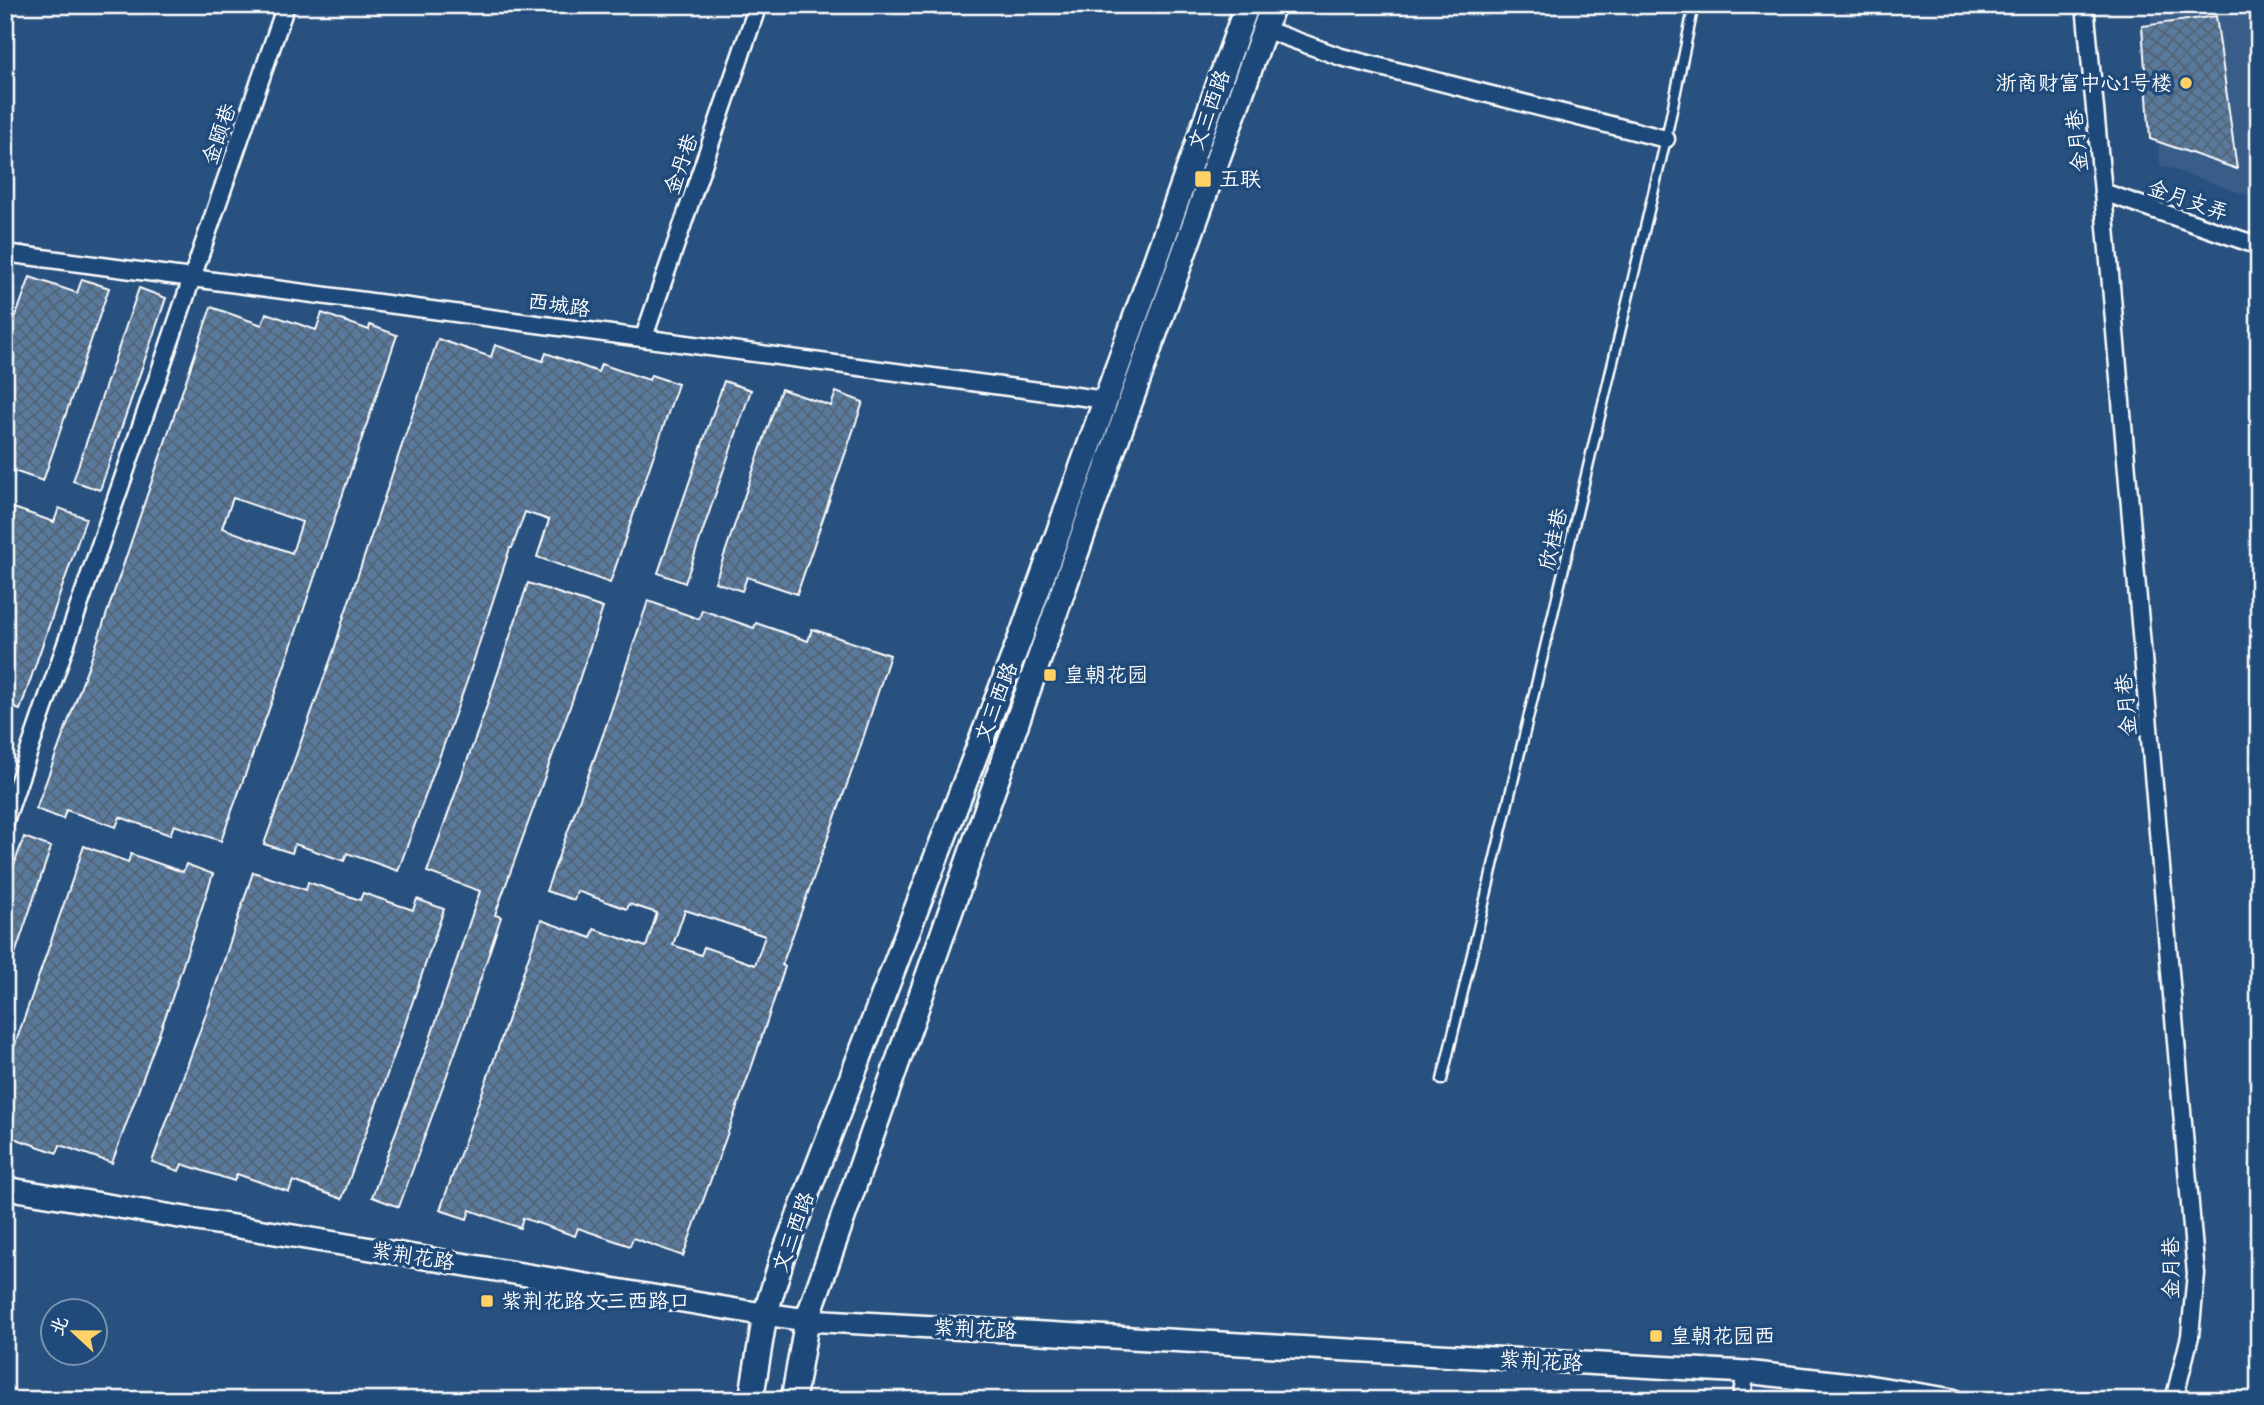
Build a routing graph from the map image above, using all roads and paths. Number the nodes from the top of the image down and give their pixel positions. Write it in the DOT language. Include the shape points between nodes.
graph roads {
  1 [pos="286,5"];
  2 [pos="758,5"];
  3 [pos="1247,5"];
  4 [pos="1273,5"];
  5 [pos="1694,5"];
  6 [pos="2085,5"];
  7 [pos="1264,29"];
  8 [pos="1666,139"];
  9 [pos="2103,192"];
  10 [pos="2259,246"];
  11 [pos="5,253"];
  12 [pos="192,276"];
  13 [pos="644,337"];
  14 [pos="1106,400"];
  15 [pos="5,821"];
  16 [pos="1441,1080"];
  17 [pos="5,1188"];
  18 [pos="765,1315"];
  19 [pos="807,1320"];
  20 [pos="1746,1373"];
  21 [pos="751,1400"];
  22 [pos="793,1400"];
  23 [pos="1741,1400"];
  24 [pos="1953,1400"];
  25 [pos="2174,1400"];
  1 -- 12 [label="street, 金颐巷"];
  2 -- 13 [label="street, 金丹巷"];
  3 -- 14 [label="main road, 文三西路"];
  4 -- 7 [label="main road, 文三西路"];
  5 -- 8 [label="lane, 欣桂巷"];
  6 -- 9 [label="street, 金月巷"];
  7 -- 8 [label="street" via="1341,57"];
  7 -- 19 [label="main road, 文三西路"];
  8 -- 16 [label="lane, 欣桂巷"];
  9 -- 10 [label="street, 金月支弄"];
  9 -- 25 [label="street, 金月巷" via="2196,1274 2190,1336"];
  11 -- 12 [label="street, 西城路"];
  12 -- 13 [label="street, 西城路"];
  12 -- 15 [label="street, 金颐巷"];
  13 -- 14 [label="street, 西城路"];
  14 -- 18 [label="main road, 文三西路" via="1023,631 782,1259"];
  17 -- 18 [label="street, 紫荆花路"];
  18 -- 19 [label="street, 紫荆花路"];
  18 -- 21 [label="main road, 文三西路"];
  19 -- 20 [label="street, 紫荆花路"];
  19 -- 22 [label="main road, 文三西路"];
  20 -- 23 [label="street"];
  20 -- 24 [label="street, 紫荆花路"];
}
